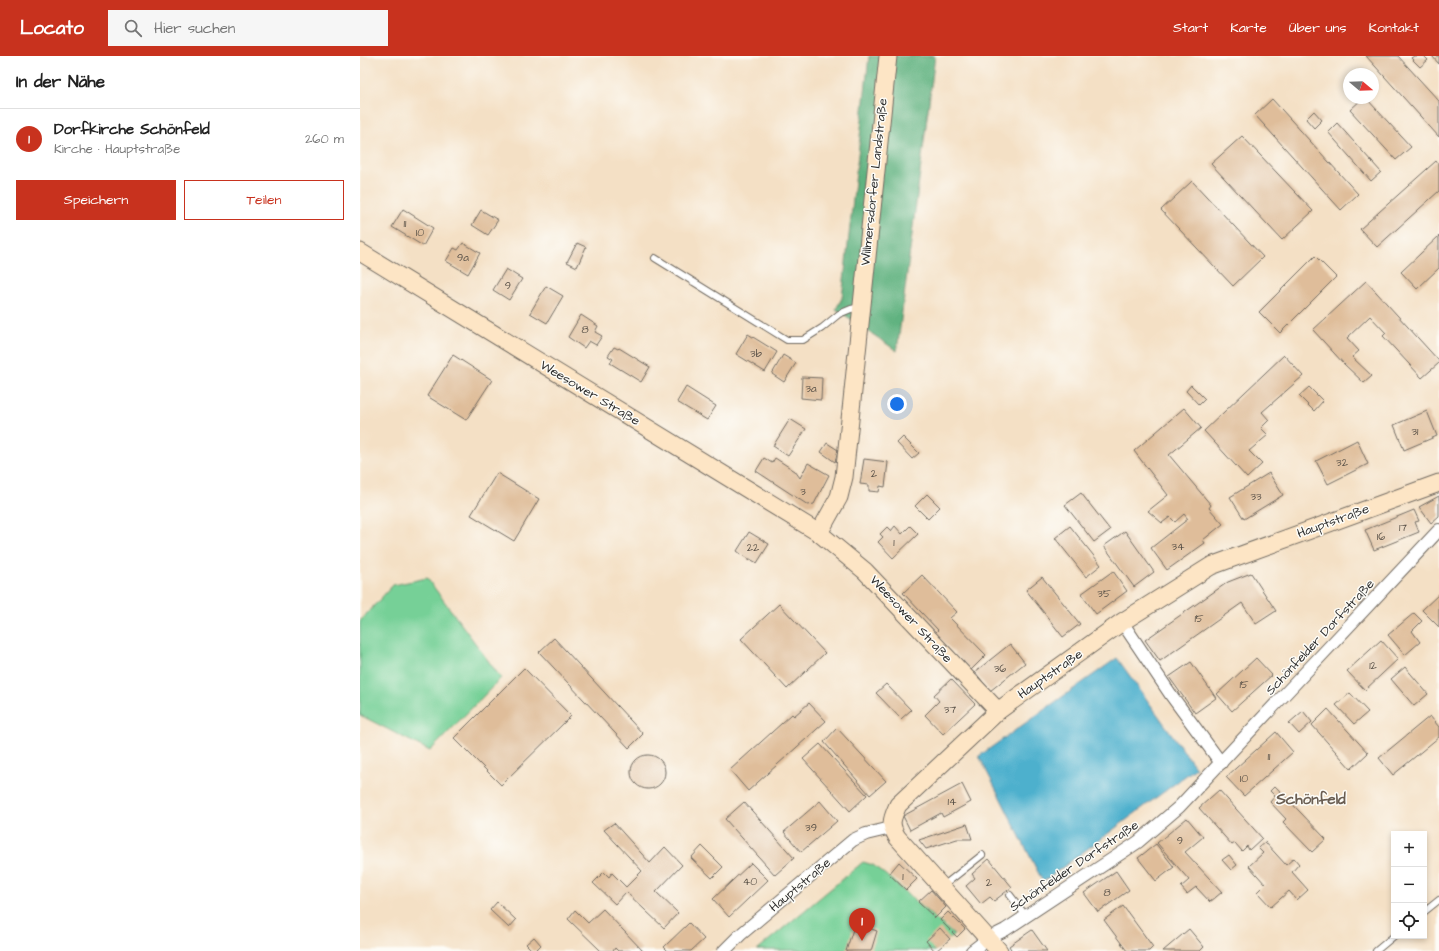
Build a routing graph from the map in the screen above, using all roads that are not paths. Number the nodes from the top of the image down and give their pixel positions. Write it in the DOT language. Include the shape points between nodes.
graph roads {
  1 [pos="888,56"];
  2 [pos="360,252"];
  3 [pos="655,258"];
  4 [pos="861,307"];
  5 [pos="1439,483"];
  6 [pos="1439,530"];
  7 [pos="820,533"];
  8 [pos="1122,622"];
  9 [pos="998,711"];
  10 [pos="1221,763"];
  11 [pos="892,828"];
  12 [pos="982,854"];
  13 [pos="942,887"];
  14 [pos="1010,895"];
  15 [pos="1439,900"];
  16 [pos="1427,910"];
  17 [pos="1026,916"];
  18 [pos="1391,938"];
  19 [pos="994,945"];
  20 [pos="724,951"];
  21 [pos="972,951"];
  22 [pos="1376,951"];
  1 -- 4 [label="main road, Willmersdorfer Landstraße"];
  2 -- 7 [label="main road, Weesower Straße"];
  3 -- 4 [label="lane" via="787,340 803,340 839,314"];
  4 -- 7 [label="main road" via="844,477 839,497"];
  5 -- 8 [label="main road, Hauptstraße" via="1211,566"];
  6 -- 10 [label="street, Schönfelder Dorfstraße"];
  7 -- 9 [label="main road, Weesower Straße" via="865,571"];
  8 -- 9 [label="main road, Hauptstraße"];
  8 -- 10 [label="street"];
  9 -- 11 [label="main road, Hauptstraße" via="898,805 892,818"];
  10 -- 17 [label="street, Schönfelder Dorfstraße" via="1179,807 1138,842"];
  11 -- 13 [label="main road" via="897,837"];
  11 -- 20 [label="street, Hauptstraße" via="853,840"];
  12 -- 13 [label="lane"];
  13 -- 19 [label="main road"];
  14 -- 17 [label="lane"];
  15 -- 16 [label="lane"];
  17 -- 19 [label="street, Schönfelder Dorfstraße" via="1005,930"];
  18 -- 22 [label="lane"];
  19 -- 21 [label="street, Schönfelder Dorfstraße"];
}
